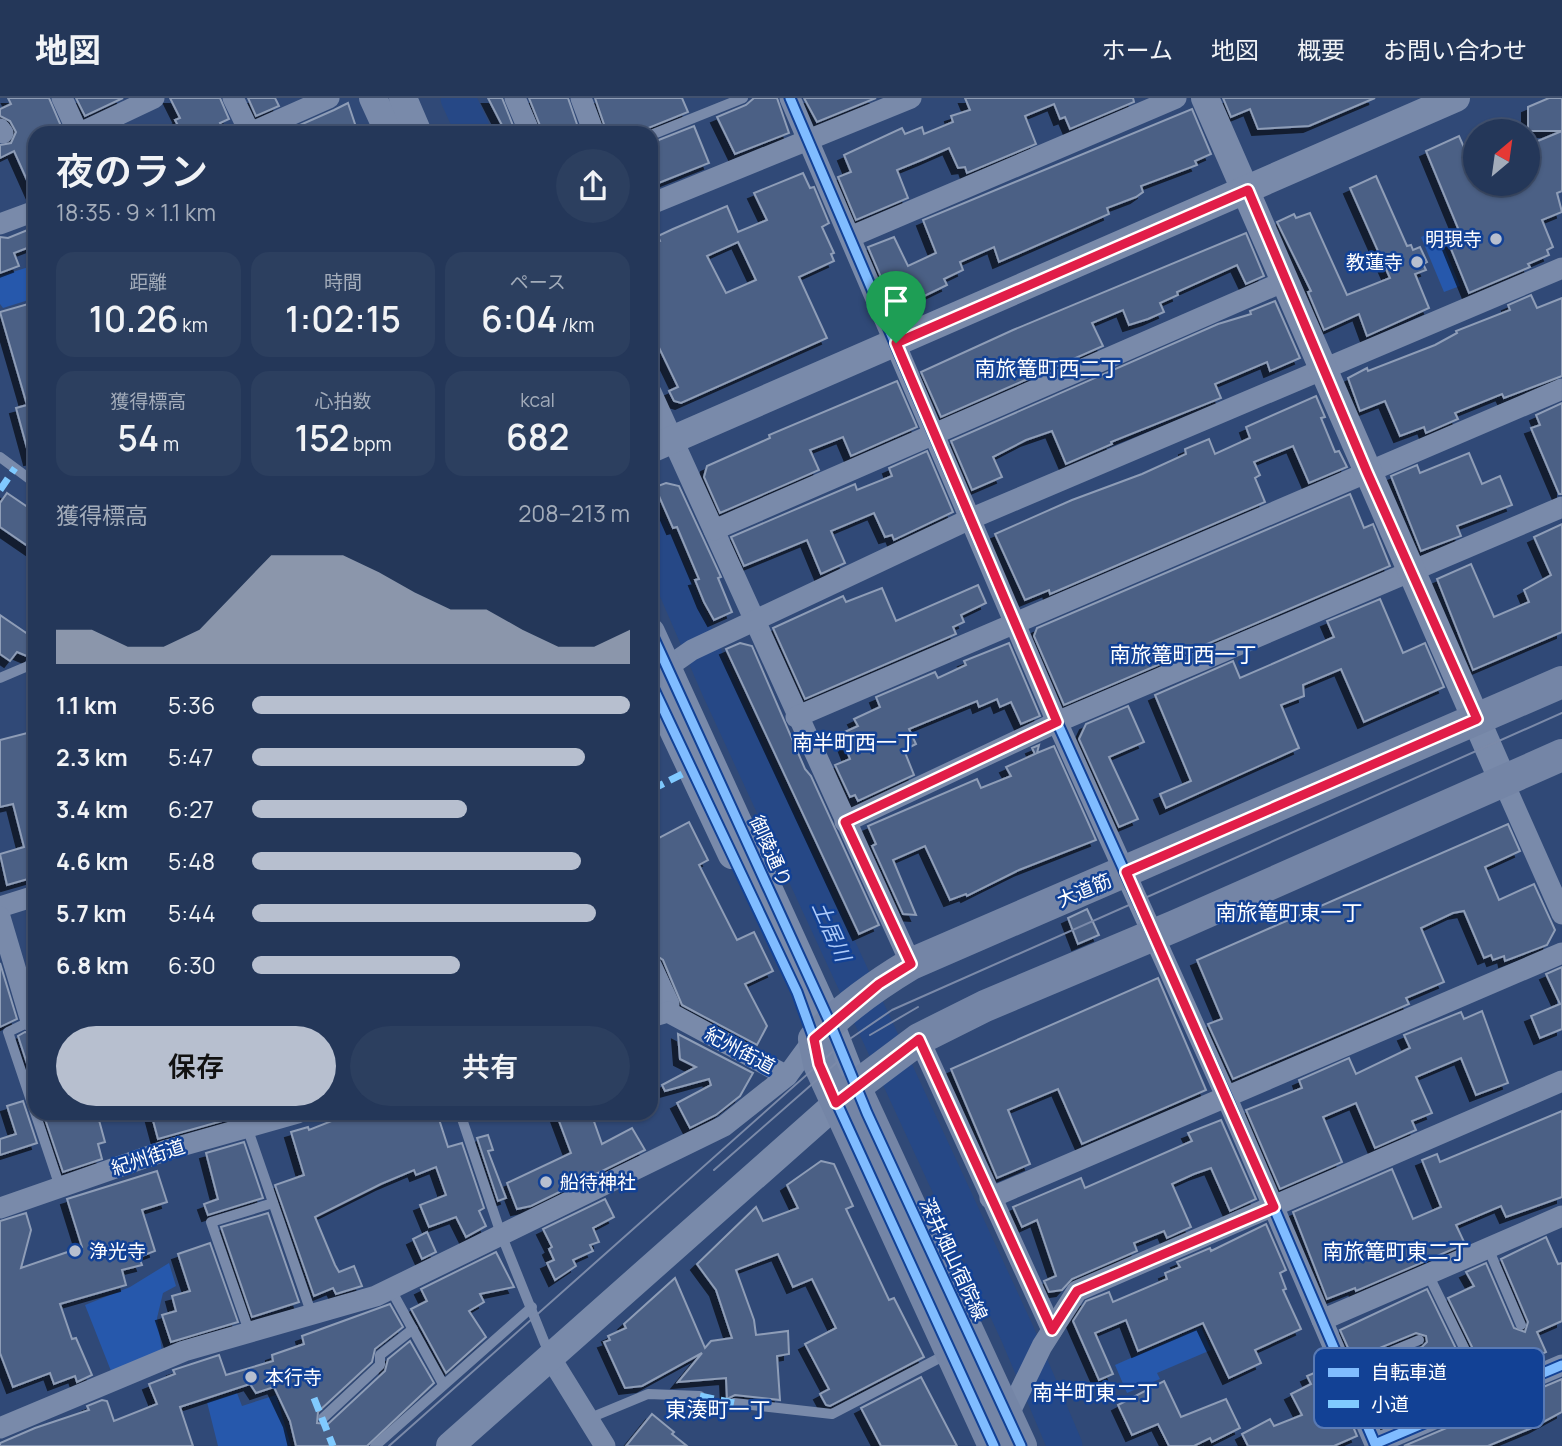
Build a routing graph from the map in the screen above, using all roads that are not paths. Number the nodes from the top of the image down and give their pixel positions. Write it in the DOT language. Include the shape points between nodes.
graph roads {
  1 [pos="62,98"];
  2 [pos="154,98"];
  3 [pos="233,98"];
  4 [pos="329,98"];
  5 [pos="373,98"];
  6 [pos="402,98"];
  7 [pos="514,98"];
  8 [pos="580,98"];
  9 [pos="743,98"];
  10 [pos="790,98"];
  11 [pos="911,98"];
  12 [pos="1176,98"];
  13 [pos="1205,98"];
  14 [pos="1456,98"];
  15 [pos="76,126"];
  16 [pos="94,126"];
  17 [pos="247,126"];
  18 [pos="283,126"];
  19 [pos="386,126"];
  20 [pos="415,126"];
  21 [pos="527,126"];
  22 [pos="591,126"];
  23 [pos="658,132"];
  24 [pos="808,138"];
  25 [pos="1248,190"];
  26 [pos="658,201"];
  27 [pos="28,214"];
  28 [pos="0,224"];
  29 [pos="850,237"];
  30 [pos="1562,268"];
  31 [pos="1285,281"];
  32 [pos="896,343"];
  33 [pos="1326,370"];
  34 [pos="1562,389"];
  35 [pos="658,425"];
  36 [pos="933,432"];
  37 [pos="662,444"];
  38 [pos="0,457"];
  39 [pos="1367,472"];
  40 [pos="28,478"];
  41 [pos="1562,507"];
  42 [pos="970,519"];
  43 [pos="714,530"];
  44 [pos="1411,572"];
  45 [pos="755,621"];
  46 [pos="1014,624"];
  47 [pos="28,666"];
  48 [pos="658,675"];
  49 [pos="0,678"];
  50 [pos="658,680"];
  51 [pos="1562,682"];
  52 [pos="796,717"];
  53 [pos="1477,719"];
  54 [pos="1057,722"];
  55 [pos="1562,755"];
  56 [pos="1503,781"];
  57 [pos="845,822"];
  58 [pos="1126,872"];
  59 [pos="28,898"];
  60 [pos="1,907"];
  61 [pos="1562,914"];
  62 [pos="1154,935"];
  63 [pos="1562,953"];
  64 [pos="911,964"];
  65 [pos="658,980"];
  66 [pos="28,1006"];
  67 [pos="659,1014"];
  68 [pos="28,1023"];
  69 [pos="831,1023"];
  70 [pos="914,1043"];
  71 [pos="787,1076"];
  72 [pos="1562,1081"];
  73 [pos="856,1086"];
  74 [pos="28,1092"];
  75 [pos="1226,1096"];
  76 [pos="38,1120"];
  77 [pos="272,1120"];
  78 [pos="462,1120"];
  79 [pos="247,1127"];
  80 [pos="60,1187"];
  81 [pos="990,1198"];
  82 [pos="273,1203"];
  83 [pos="1274,1207"];
  84 [pos="0,1208"];
  85 [pos="1562,1216"];
  86 [pos="501,1234"];
  87 [pos="1488,1248"];
  88 [pos="1428,1274"];
  89 [pos="390,1288"];
  90 [pos="532,1307"];
  91 [pos="311,1312"];
  92 [pos="1322,1320"];
  93 [pos="1521,1325"];
  94 [pos="413,1329"];
  95 [pos="249,1331"];
  96 [pos="1047,1338"];
  97 [pos="1419,1340"];
  98 [pos="1334,1348"];
  99 [pos="1400,1348"];
  100 [pos="1464,1348"];
  101 [pos="951,1351"];
  102 [pos="550,1357"];
  103 [pos="1562,1365"];
  104 [pos="1544,1373"];
  105 [pos="443,1384"];
  106 [pos="700,1396"];
  107 [pos="734,1403"];
  108 [pos="1008,1416"];
  109 [pos="323,1418"];
  110 [pos="590,1418"];
  111 [pos="0,1428"];
  112 [pos="1366,1428"];
  113 [pos="1413,1428"];
  114 [pos="1373,1445"];
  115 [pos="375,1446"];
  116 [pos="450,1446"];
  117 [pos="605,1446"];
  118 [pos="994,1446"];
  119 [pos="1021,1446"];
  1 -- 15 [label="street"];
  2 -- 16 [label="street"];
  3 -- 17 [label="street"];
  4 -- 18 [label="street"];
  5 -- 19 [label="street"];
  6 -- 20 [label="street"];
  7 -- 21 [label="street"];
  8 -- 22 [label="street"];
  9 -- 23 [label="lane"];
  10 -- 24 [label="street"];
  11 -- 24 [label="street"];
  12 -- 29 [label="street"];
  13 -- 25 [label="street"];
  14 -- 25 [label="street"];
  24 -- 26 [label="street"];
  24 -- 29 [label="street"];
  25 -- 31 [label="street"];
  25 -- 32 [label="street"];
  27 -- 28 [label="street"];
  29 -- 32 [label="street"];
  30 -- 33 [label="street"];
  31 -- 33 [label="street"];
  31 -- 36 [label="street"];
  32 -- 36 [label="street"];
  32 -- 37 [label="street"];
  33 -- 39 [label="street"];
  33 -- 42 [label="street"];
  34 -- 39 [label="street"];
  35 -- 37 [label="street"];
  36 -- 42 [label="street"];
  36 -- 43 [label="street"];
  37 -- 43 [label="street"];
  38 -- 40 [label="lane"];
  39 -- 44 [label="street"];
  39 -- 46 [label="street"];
  41 -- 44 [label="street"];
  42 -- 45 [label="street"];
  42 -- 46 [label="street"];
  43 -- 45 [label="street"];
  44 -- 53 [label="street"];
  44 -- 54 [label="street"];
  45 -- 48 [label="street" via="692,650"];
  45 -- 52 [label="street"];
  46 -- 52 [label="street"];
  46 -- 54 [label="street"];
  47 -- 49 [label="lane"];
  50 -- 69 [label="street, 御陵通り" via="797,992"];
  51 -- 53 [label="main road, 大道筋"];
  52 -- 57 [label="street"];
  53 -- 56 [label="street"];
  53 -- 58 [label="main road, 大道筋"];
  54 -- 57 [label="street"];
  54 -- 58 [label="street"];
  55 -- 56 [label="main road"];
  56 -- 61 [label="street"];
  56 -- 62 [label="main road"];
  57 -- 64 [label="street"];
  58 -- 62 [label="street"];
  58 -- 64 [label="main road, 大道筋"];
  59 -- 60 [label="street"];
  60 -- 66 [label="street"];
  62 -- 70 [label="main road" via="985,1006"];
  62 -- 75 [label="street"];
  63 -- 75 [label="street"];
  64 -- 69 [label="main road, 大道筋"];
  65 -- 67 [label="street" via="669,1004"];
  67 -- 71 [label="street, 紀州街道"];
  68 -- 74 [label="lane" via="8,1032"];
  69 -- 71 [label="street, 紀州街道"];
  69 -- 73 [label="main road, 深井畑山宿院線" via="819,1064"];
  70 -- 73 [label="main road"];
  70 -- 81 [label="street"];
  71 -- 86 [label="street" via="724,1126"];
  72 -- 83 [label="street"];
  73 -- 101 [label="main road, 深井畑山宿院線"];
  73 -- 102 [label="street"];
  73 -- 108 [label="main road, 深井畑山宿院線"];
  75 -- 81 [label="street"];
  75 -- 83 [label="street"];
  76 -- 80 [label="lane"];
  77 -- 79 [label="street, 紀州街道"];
  78 -- 86 [label="lane"];
  79 -- 80 [label="street, 紀州街道"];
  79 -- 82 [label="lane"];
  80 -- 84 [label="street, 紀州街道"];
  81 -- 96 [label="street"];
  82 -- 91 [label="lane"];
  82 -- 95 [label="lane" via="211,1222"];
  83 -- 92 [label="street"];
  83 -- 96 [label="street" via="1077,1291"];
  85 -- 87 [label="street"];
  86 -- 89 [label="street"];
  86 -- 90 [label="lane"];
  87 -- 88 [label="street"];
  87 -- 93 [label="lane"];
  88 -- 92 [label="street"];
  88 -- 100 [label="lane"];
  89 -- 91 [label="street"];
  89 -- 94 [label="lane"];
  90 -- 102 [label="lane"];
  90 -- 105 [label="lane"];
  91 -- 95 [label="street"];
  92 -- 98 [label="street"];
  94 -- 105 [label="lane"];
  94 -- 109 [label="lane" via="380,1355 380,1365"];
  95 -- 111 [label="street" via="184,1351"];
  96 -- 108 [label="street"];
  97 -- 99 [label="lane"];
  101 -- 107 [label="lane" via="832,1414"];
  101 -- 118 [label="main road, 深井畑山宿院線"];
  102 -- 110 [label="street"];
  102 -- 116 [label="street"];
  103 -- 104 [label="street"];
  105 -- 115 [label="lane"];
  106 -- 110 [label="lane" via="648,1394"];
  108 -- 118 [label="street"];
  108 -- 119 [label="main road, 深井畑山宿院線"];
  110 -- 117 [label="street"];
  112 -- 114 [label="street"];
  113 -- 114 [label="street"];
}
